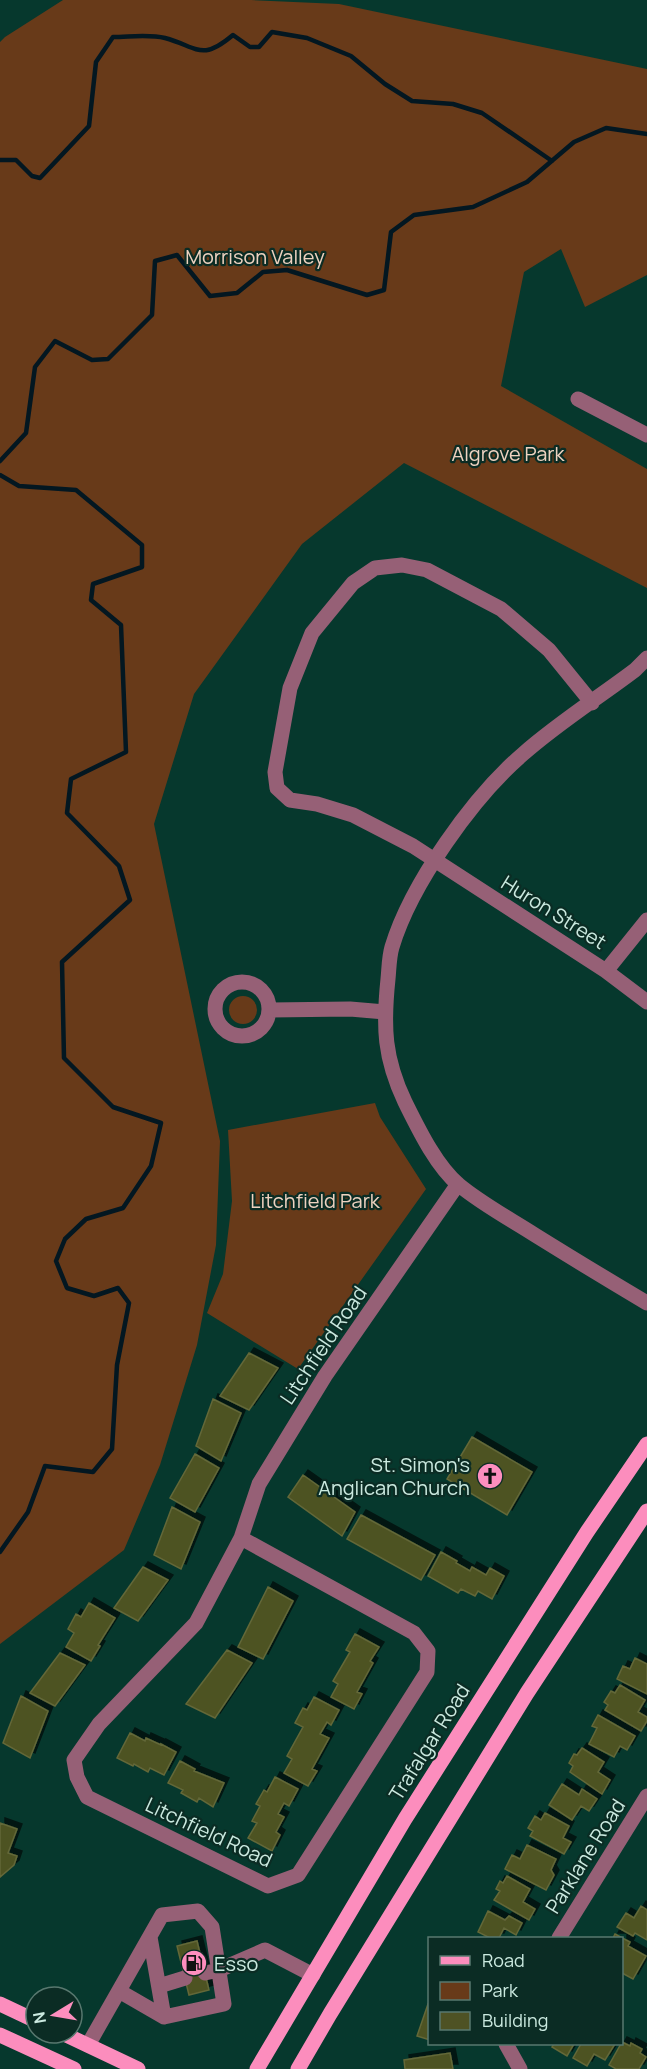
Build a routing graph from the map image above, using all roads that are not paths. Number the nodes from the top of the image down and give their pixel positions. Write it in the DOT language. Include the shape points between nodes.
graph roads {
  1 [pos="578,399"];
  2 [pos="647,435"];
  3 [pos="647,658"];
  4 [pos="592,702"];
  5 [pos="435,861"];
  6 [pos="647,920"];
  7 [pos="606,971"];
  8 [pos="647,1002"];
  9 [pos="270,1010"];
  10 [pos="385,1012"];
  11 [pos="458,1184"];
  12 [pos="647,1303"];
  13 [pos="647,1444"];
  14 [pos="647,1511"];
  15 [pos="241,1538"];
  16 [pos="647,1796"];
  17 [pos="150,1937"];
  18 [pos="560,1937"];
  19 [pos="212,1971"];
  20 [pos="313,1975"];
  21 [pos="185,1978"];
  22 [pos="159,1986"];
  23 [pos="119,1991"];
  24 [pos="0,2004"];
  25 [pos="24,2015"];
  26 [pos="164,2017"];
  27 [pos="0,2035"];
  28 [pos="84,2043"];
  29 [pos="88,2045"];
  30 [pos="507,2045"];
  31 [pos="74,2069"];
  32 [pos="138,2069"];
  33 [pos="257,2069"];
  34 [pos="298,2069"];
  35 [pos="520,2069"];
  1 -- 2 [label="street"];
  3 -- 4 [label="street"];
  4 -- 5 [label="street" via="537,742 492,785"];
  4 -- 5 [label="street, Huron Street" via="549,650 501,609 427,570 402,565 375,568 353,583 312,633 290,688 275,772 277,788 290,800 354,814"];
  5 -- 7 [label="street, Huron Street"];
  5 -- 10 [label="street" via="391,949"];
  6 -- 7 [label="street"];
  7 -- 8 [label="street, Huron Street"];
  9 -- 10 [label="street"];
  10 -- 11 [label="street" via="386,1047 395,1081 417,1128"];
  11 -- 12 [label="street"];
  11 -- 15 [label="street, Litchfield Road" via="325,1376 259,1484"];
  13 -- 20 [label="main road, Trafalgar Road" via="412,1809"];
  14 -- 34 [label="main road" via="527,1693"];
  15 -- 15 [label="street, Litchfield Road" via="196,1623 99,1724 75,1760 77,1777 87,1797 268,1886 298,1875 427,1672 428,1651 414,1633"];
  16 -- 18 [label="street, Parklane Road"];
  17 -- 19 [label="street" via="162,1915 198,1911 212,1927"];
  17 -- 22 [label="street"];
  17 -- 23 [label="street"];
  19 -- 20 [label="street" via="265,1950"];
  19 -- 26 [label="street" via="224,2004"];
  20 -- 33 [label="main road, Trafalgar Road"];
  21 -- 22 [label="street"];
  22 -- 26 [label="street"];
  23 -- 26 [label="street"];
  23 -- 29 [label="street"];
  24 -- 25 [label="main road"];
  27 -- 31 [label="main road"];
  28 -- 29 [label="main road"];
  29 -- 32 [label="main road"];
  30 -- 35 [label="street"];
}
